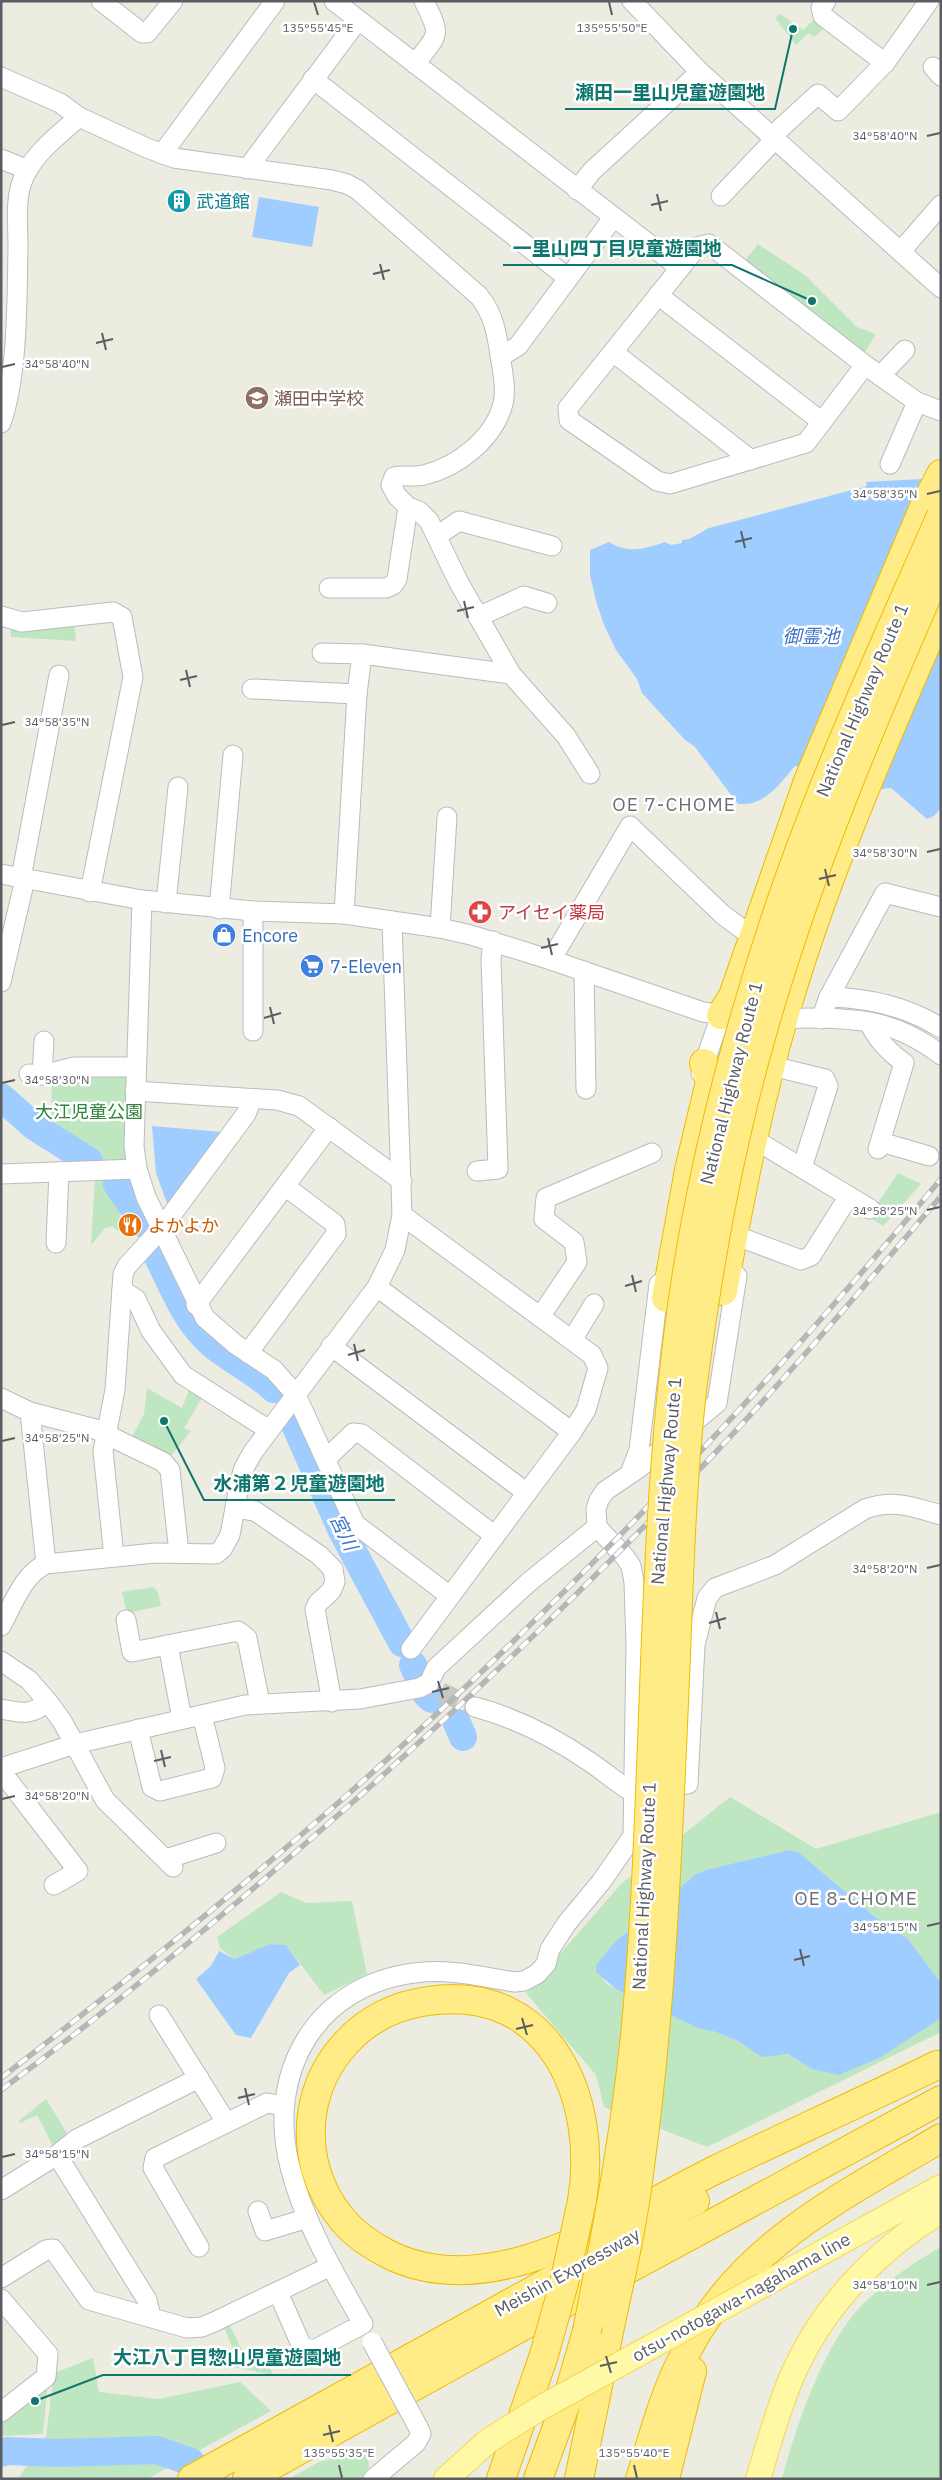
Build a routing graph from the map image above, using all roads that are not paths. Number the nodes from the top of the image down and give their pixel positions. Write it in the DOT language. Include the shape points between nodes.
graph roads {
  1 [pos="100,1"];
  2 [pos="173,1"];
  3 [pos="275,1"];
  4 [pos="334,1"];
  5 [pos="424,1"];
  6 [pos="632,1"];
  7 [pos="826,1"];
  8 [pos="929,1"];
  9 [pos="358,20"];
  10 [pos="885,63"];
  11 [pos="415,64"];
  12 [pos="700,72"];
  13 [pos="1,78"];
  14 [pos="313,79"];
  15 [pos="79,117"];
  16 [pos="774,138"];
  17 [pos="162,154"];
  18 [pos="1,160"];
  19 [pos="28,170"];
  20 [pos="247,170"];
  21 [pos="577,190"];
  22 [pos="721,196"];
  23 [pos="941,205"];
  24 [pos="613,218"];
  25 [pos="901,251"];
  26 [pos="680,268"];
  27 [pos="9,275"];
  28 [pos="568,278"];
  29 [pos="941,288"];
  30 [pos="658,295"];
  31 [pos="905,350"];
  32 [pos="613,352"];
  33 [pos="500,357"];
  34 [pos="872,371"];
  35 [pos="917,402"];
  36 [pos="941,411"];
  37 [pos="822,422"];
  38 [pos="1,423"];
  39 [pos="751,460"];
  40 [pos="890,464"];
  41 [pos="941,474"];
  42 [pos="408,507"];
  43 [pos="941,516"];
  44 [pos="437,536"];
  45 [pos="552,546"];
  46 [pos="941,564"];
  47 [pos="330,588"];
  48 [pos="547,603"];
  49 [pos="941,610"];
  50 [pos="1,616"];
  51 [pos="478,617"];
  52 [pos="322,653"];
  53 [pos="362,654"];
  54 [pos="511,674"];
  55 [pos="60,675"];
  56 [pos="252,689"];
  57 [pos="357,694"];
  58 [pos="233,755"];
  59 [pos="590,774"];
  60 [pos="178,787"];
  61 [pos="447,817"];
  62 [pos="1,874"];
  63 [pos="23,879"];
  64 [pos="90,892"];
  65 [pos="142,900"];
  66 [pos="166,903"];
  67 [pos="941,907"];
  68 [pos="219,908"];
  69 [pos="254,911"];
  70 [pos="344,914"];
  71 [pos="392,921"];
  72 [pos="440,928"];
  73 [pos="753,938"];
  74 [pos="494,941"];
  75 [pos="551,960"];
  76 [pos="584,971"];
  77 [pos="1,982"];
  78 [pos="830,997"];
  79 [pos="721,1015"];
  80 [pos="821,1019"];
  81 [pos="868,1022"];
  82 [pos="782,1025"];
  83 [pos="941,1028"];
  84 [pos="253,1032"];
  85 [pos="44,1041"];
  86 [pos="941,1055"];
  87 [pos="704,1063"];
  88 [pos="135,1068"];
  89 [pos="780,1068"];
  90 [pos="586,1089"];
  91 [pos="135,1091"];
  92 [pos="252,1099"];
  93 [pos="329,1127"];
  94 [pos="762,1144"];
  95 [pos="652,1153"];
  96 [pos="929,1156"];
  97 [pos="802,1168"];
  98 [pos="137,1169"];
  99 [pos="477,1171"];
  100 [pos="59,1172"];
  101 [pos="1,1174"];
  102 [pos="402,1181"];
  103 [pos="285,1186"];
  104 [pos="849,1196"];
  105 [pos="870,1209"];
  106 [pos="402,1215"];
  107 [pos="161,1229"];
  108 [pos="742,1238"];
  109 [pos="56,1242"];
  110 [pos="377,1287"];
  111 [pos="122,1290"];
  112 [pos="594,1304"];
  113 [pos="196,1305"];
  114 [pos="540,1317"];
  115 [pos="572,1340"];
  116 [pos="331,1346"];
  117 [pos="248,1353"];
  118 [pos="296,1395"];
  119 [pos="1,1398"];
  120 [pos="30,1412"];
  121 [pos="269,1430"];
  122 [pos="572,1432"];
  123 [pos="106,1434"];
  124 [pos="326,1459"];
  125 [pos="631,1471"];
  126 [pos="527,1493"];
  127 [pos="235,1508"];
  128 [pos="941,1515"];
  129 [pos="597,1528"];
  130 [pos="495,1536"];
  131 [pos="179,1553"];
  132 [pos="114,1557"];
  133 [pos="46,1564"];
  134 [pos="450,1596"];
  135 [pos="126,1620"];
  136 [pos="1,1626"];
  137 [pos="686,1639"];
  138 [pos="168,1645"];
  139 [pos="636,1645"];
  140 [pos="411,1649"];
  141 [pos="1,1661"];
  142 [pos="653,1671"];
  143 [pos="48,1702"];
  144 [pos="332,1702"];
  145 [pos="260,1703"];
  146 [pos="475,1707"];
  147 [pos="1,1709"];
  148 [pos="202,1715"];
  149 [pos="182,1719"];
  150 [pos="138,1729"];
  151 [pos="75,1744"];
  152 [pos="1,1770"];
  153 [pos="634,1793"];
  154 [pos="216,1843"];
  155 [pos="54,1885"];
  156 [pos="160,2015"];
  157 [pos="939,2064"];
  158 [pos="199,2078"];
  159 [pos="941,2100"];
  160 [pos="284,2106"];
  161 [pos="226,2122"];
  162 [pos="941,2138"];
  163 [pos="57,2155"];
  164 [pos="941,2186"];
  165 [pos="1,2190"];
  166 [pos="258,2211"];
  167 [pos="941,2211"];
  168 [pos="308,2218"];
  169 [pos="199,2247"];
  170 [pos="331,2266"];
  171 [pos="756,2275"];
  172 [pos="1,2278"];
  173 [pos="278,2292"];
  174 [pos="1,2299"];
  175 [pos="151,2317"];
  176 [pos="363,2324"];
  177 [pos="603,2356"];
  178 [pos="567,2400"];
  179 [pos="1,2412"];
  180 [pos="499,2447"];
  181 [pos="192,2479"];
  182 [pos="247,2479"];
  183 [pos="373,2479"];
  184 [pos="446,2479"];
  185 [pos="499,2479"];
  186 [pos="538,2479"];
  187 [pos="544,2479"];
  188 [pos="570,2479"];
  189 [pos="578,2479"];
  190 [pos="640,2479"];
  191 [pos="665,2479"];
  192 [pos="758,2479"];
  1 -- 2 [label="street" via="142,33 147,33"];
  3 -- 17 [label="street"];
  4 -- 9 [label="street"];
  5 -- 11 [label="street" via="437,35"];
  6 -- 12 [label="street"];
  7 -- 10 [label="street" via="821,8 823,16"];
  8 -- 10 [label="street"];
  9 -- 11 [label="street"];
  9 -- 14 [label="street"];
  10 -- 16 [label="street" via="838,110 818,94"];
  11 -- 21 [label="street"];
  12 -- 16 [label="street"];
  12 -- 21 [label="street" via="592,171"];
  13 -- 15 [label="street" via="60,103"];
  14 -- 20 [label="street"];
  14 -- 28 [label="street"];
  15 -- 17 [label="street"];
  15 -- 19 [label="street" via="35,159"];
  16 -- 22 [label="street"];
  16 -- 25 [label="street"];
  17 -- 20 [label="street"];
  18 -- 19 [label="street"];
  19 -- 27 [label="street" via="19,195"];
  20 -- 33 [label="street" via="332,180 358,190 479,296 489,308 495,324"];
  21 -- 24 [label="street"];
  23 -- 25 [label="street"];
  24 -- 26 [label="street"];
  24 -- 28 [label="street"];
  25 -- 29 [label="street"];
  26 -- 30 [label="street"];
  26 -- 34 [label="street" via="697,247 709,244"];
  27 -- 38 [label="street" via="10,392"];
  28 -- 33 [label="street" via="518,346"];
  30 -- 32 [label="street"];
  30 -- 37 [label="street"];
  31 -- 34 [label="street"];
  32 -- 39 [label="street"];
  32 -- 39 [label="street" via="568,408 569,420 657,481 670,484"];
  33 -- 42 [label="street" via="504,384 502,406 493,425 482,442 447,466 414,478 403,474 394,477 391,485"];
  34 -- 35 [label="street"];
  34 -- 37 [label="street"];
  35 -- 36 [label="street"];
  35 -- 40 [label="street" via="893,438"];
  37 -- 39 [label="street" via="806,443"];
  41 -- 73 [label="highway" via="808,781"];
  42 -- 44 [label="street" via="419,511"];
  42 -- 47 [label="street" via="397,579 393,585 386,588"];
  43 -- 142 [label="highway, National Highway Route 1, bridge" via="884,644 808,830 774,922 723,1101 700,1206 671,1400"];
  44 -- 45 [label="street" via="459,521"];
  44 -- 51 [label="street"];
  46 -- 137 [label="highway, National Highway Route 1, bridge" via="827,838 777,983 741,1115 720,1210 692,1394 680,1543"];
  48 -- 51 [label="street" via="524,596"];
  49 -- 82 [label="highway" via="824,894"];
  50 -- 64 [label="street" via="22,622 113,612 122,617 133,677"];
  51 -- 54 [label="street"];
  52 -- 53 [label="street"];
  53 -- 54 [label="street"];
  53 -- 57 [label="street"];
  54 -- 59 [label="street" via="566,736"];
  55 -- 63 [label="street"];
  56 -- 57 [label="street"];
  57 -- 70 [label="street"];
  58 -- 68 [label="street"];
  60 -- 66 [label="street"];
  61 -- 72 [label="street"];
  62 -- 63 [label="street"];
  63 -- 64 [label="street"];
  63 -- 77 [label="street"];
  64 -- 65 [label="street"];
  65 -- 66 [label="street"];
  65 -- 88 [label="street"];
  66 -- 68 [label="street"];
  67 -- 78 [label="street" via="885,893"];
  68 -- 69 [label="street"];
  69 -- 70 [label="street"];
  69 -- 84 [label="street"];
  70 -- 71 [label="street"];
  71 -- 72 [label="street"];
  71 -- 102 [label="street"];
  72 -- 74 [label="street"];
  73 -- 75 [label="street" via="723,915 630,826"];
  73 -- 79 [label="highway" via="734,996"];
  74 -- 75 [label="street"];
  74 -- 99 [label="street" via="491,959 498,1169"];
  75 -- 76 [label="street"];
  76 -- 79 [label="street" via="703,1012"];
  76 -- 90 [label="street"];
  78 -- 80 [label="street"];
  78 -- 83 [label="street" via="879,1002"];
  79 -- 82 [label="street"];
  79 -- 87 [label="street"];
  80 -- 81 [label="street"];
  80 -- 82 [label="street" via="807,1018"];
  81 -- 86 [label="street" via="902,1030"];
  81 -- 96 [label="street" via="892,1055 904,1063 880,1145"];
  82 -- 89 [label="street" via="786,1045"];
  82 -- 137 [label="highway, bridge" via="752,1145 724,1291 694,1539"];
  85 -- 88 [label="street" via="36,1075 74,1067"];
  87 -- 125 [label="street" via="692,1103 663,1253 639,1450"];
  87 -- 142 [label="highway, bridge" via="710,1082 689,1170 666,1298 653,1400 644,1537"];
  88 -- 91 [label="street"];
  89 -- 94 [label="street"];
  89 -- 97 [label="street" via="825,1079 828,1086"];
  91 -- 92 [label="street"];
  91 -- 98 [label="street"];
  92 -- 93 [label="street" via="277,1100 299,1106"];
  92 -- 107 [label="street" via="246,1114"];
  93 -- 102 [label="street"];
  93 -- 103 [label="street"];
  94 -- 97 [label="street"];
  94 -- 108 [label="street"];
  95 -- 114 [label="street" via="619,1160 546,1198 544,1219 574,1242 577,1262"];
  97 -- 104 [label="street"];
  98 -- 100 [label="street"];
  98 -- 107 [label="street"];
  100 -- 101 [label="street"];
  100 -- 109 [label="street"];
  102 -- 106 [label="street"];
  103 -- 113 [label="street"];
  103 -- 117 [label="street" via="335,1224 336,1234"];
  104 -- 105 [label="street"];
  104 -- 108 [label="street" via="811,1256 801,1260"];
  106 -- 110 [label="street" via="395,1250"];
  106 -- 114 [label="street"];
  107 -- 111 [label="street" via="127,1266"];
  107 -- 113 [label="street"];
  108 -- 125 [label="street" via="717,1403 639,1468"];
  110 -- 116 [label="street"];
  110 -- 122 [label="street"];
  111 -- 121 [label="street" via="136,1299 151,1330 183,1376"];
  111 -- 123 [label="street" via="115,1390"];
  112 -- 115 [label="street"];
  113 -- 117 [label="street" via="204,1318"];
  114 -- 115 [label="street"];
  115 -- 122 [label="street" via="592,1355 598,1368 586,1410"];
  116 -- 118 [label="street"];
  116 -- 126 [label="street"];
  117 -- 118 [label="street" via="274,1370"];
  118 -- 121 [label="street"];
  118 -- 124 [label="street"];
  119 -- 120 [label="street"];
  120 -- 123 [label="street"];
  120 -- 133 [label="street"];
  121 -- 127 [label="street" via="244,1468"];
  122 -- 126 [label="street"];
  123 -- 131 [label="street" via="163,1462 170,1470"];
  123 -- 132 [label="street" via="102,1451"];
  124 -- 130 [label="street" via="353,1433 362,1434"];
  124 -- 134 [label="street" via="355,1524"];
  125 -- 129 [label="street" via="609,1487 599,1500 595,1517"];
  126 -- 130 [label="street"];
  127 -- 131 [label="street" via="230,1535 216,1554"];
  127 -- 144 [label="street" via="255,1511 319,1555 333,1569 335,1582 331,1591 314,1609"];
  128 -- 137 [label="street" via="900,1503 865,1509 775,1565 715,1588"];
  129 -- 139 [label="street" via="631,1566"];
  129 -- 144 [label="street" via="529,1582 436,1668 435,1688"];
  130 -- 134 [label="street"];
  131 -- 132 [label="street"];
  132 -- 133 [label="street"];
  133 -- 136 [label="street" via="36,1568 13,1601"];
  134 -- 140 [label="street"];
  135 -- 138 [label="street" via="132,1652"];
  137 -- 139 [label="street"];
  137 -- 153 [label="street" via="688,1784"];
  137 -- 177 [label="highway, National Highway Route 1, bridge" via="655,2038 640,2170"];
  138 -- 145 [label="street" via="238,1631 247,1638"];
  138 -- 149 [label="street"];
  139 -- 153 [label="street"];
  141 -- 143 [label="street" via="28,1680"];
  142 -- 178 [label="highway, National Highway Route 1, bridge" via="647,1854 636,2023 620,2155 586,2331"];
  143 -- 147 [label="street" via="36,1711 24,1713"];
  143 -- 151 [label="street"];
  144 -- 145 [label="street"];
  145 -- 148 [label="street"];
  146 -- 153 [label="street" via="526,1725"];
  148 -- 149 [label="street"];
  148 -- 150 [label="street" via="215,1768 212,1778 160,1791 152,1787"];
  149 -- 150 [label="street"];
  150 -- 151 [label="street"];
  151 -- 152 [label="street"];
  151 -- 154 [label="street" via="106,1800 170,1863"];
  152 -- 155 [label="street" via="78,1871"];
  153 -- 160 [label="street" via="633,1836 567,1923 550,1950 546,1964 537,1974 515,1982 448,1971 415,1973 384,1979 357,1990 335,2005 312,2029 294,2060"];
  156 -- 158 [label="street"];
  157 -- 180 [label="highway, bridge" via="717,2169 589,2235 513,2262 461,2270 429,2268 390,2255 356,2234 335,2211 317,2175 311,2145 313,2107 324,2075 341,2048 363,2027 390,2011 439,1999 484,2003 528,2024 548,2044 575,2090 586,2156 582,2201 564,2283 544,2355"];
  157 -- 181 [label="highway, Meishin Expressway"];
  158 -- 161 [label="street"];
  158 -- 163 [label="street" via="77,2139"];
  159 -- 182 [label="highway, Meishin Expressway"];
  160 -- 161 [label="street" via="267,2103"];
  160 -- 168 [label="street" via="290,2167"];
  161 -- 169 [label="street" via="155,2158 153,2168"];
  162 -- 171 [label="highway" via="789,2232"];
  163 -- 165 [label="street"];
  163 -- 175 [label="street" via="147,2300"];
  164 -- 171 [label="main road, otsu-notogawa-nagahama line"];
  166 -- 168 [label="street" via="265,2231"];
  167 -- 192 [label="main road, otsu-notogawa-nagahama line" via="894,2243 866,2268 822,2322 790,2380"];
  168 -- 170 [label="street"];
  170 -- 173 [label="street"];
  170 -- 176 [label="street"];
  171 -- 180 [label="main road, otsu-notogawa-nagahama line, bridge" via="537,2410"];
  171 -- 190 [label="highway" via="716,2303 684,2355 661,2410"];
  171 -- 191 [label="highway" via="721,2304 699,2348"];
  172 -- 175 [label="street" via="46,2250 53,2249 89,2300"];
  173 -- 175 [label="street" via="202,2327 187,2328"];
  173 -- 176 [label="street" via="302,2347 314,2350"];
  174 -- 179 [label="street" via="48,2354 46,2377"];
  176 -- 183 [label="street, bridge" via="421,2434 416,2443"];
  177 -- 188 [label="highway"];
  177 -- 189 [label="highway, National Highway Route 1" via="594,2414"];
  178 -- 186 [label="highway, National Highway Route 1"];
  178 -- 187 [label="highway"];
  180 -- 184 [label="main road, otsu-notogawa-nagahama line"];
  180 -- 185 [label="highway"];
}
